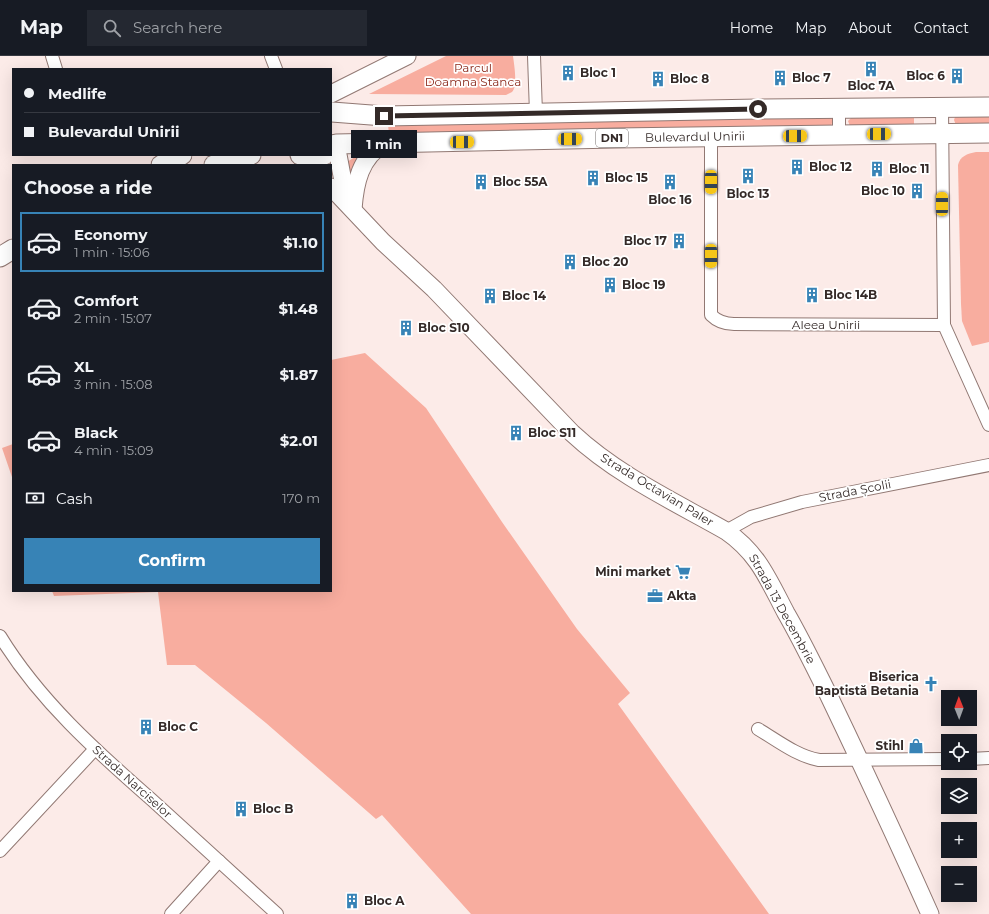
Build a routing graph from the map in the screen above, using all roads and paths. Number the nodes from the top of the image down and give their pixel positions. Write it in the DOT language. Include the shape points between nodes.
graph roads {
  1 [pos="52,56"];
  2 [pos="271,56"];
  3 [pos="407,56"];
  4 [pos="534,56"];
  5 [pos="56,68"];
  6 [pos="276,68"];
  7 [pos="332,94"];
  8 [pos="989,107"];
  9 [pos="942,108"];
  10 [pos="839,109"];
  11 [pos="332,112"];
  12 [pos="536,113"];
  13 [pos="989,133"];
  14 [pos="942,134"];
  15 [pos="839,135"];
  16 [pos="711,137"];
  17 [pos="384,143"];
  18 [pos="332,147"];
  19 [pos="332,150"];
  20 [pos="332,155"];
  21 [pos="180,156"];
  22 [pos="247,156"];
  23 [pos="317,156"];
  24 [pos="305,159"];
  25 [pos="162,164"];
  26 [pos="218,164"];
  27 [pos="332,188"];
  28 [pos="353,209"];
  29 [pos="12,250"];
  30 [pos="0,257"];
  31 [pos="944,325"];
  32 [pos="989,425"];
  33 [pos="989,465"];
  34 [pos="726,531"];
  35 [pos="0,636"];
  36 [pos="758,729"];
  37 [pos="95,749"];
  38 [pos="989,758"];
  39 [pos="941,759"];
  40 [pos="977,759"];
  41 [pos="859,760"];
  42 [pos="0,851"];
  43 [pos="219,861"];
  44 [pos="170,914"];
  45 [pos="277,914"];
  46 [pos="930,914"];
  1 -- 5 [label="street"];
  2 -- 6 [label="street"];
  3 -- 7 [label="main road"];
  4 -- 12 [label="street"];
  8 -- 9 [label="main road, DN1"];
  9 -- 10 [label="main road, DN1"];
  9 -- 14 [label="street"];
  10 -- 12 [label="main road, DN1"];
  10 -- 15 [label="street"];
  11 -- 12 [label="main road, DN1" via="384,116"];
  11 -- 18 [label="main road, DN1" via="337,120 339,136"];
  13 -- 14 [label="main road, Bulevardul Unirii / DN1"];
  14 -- 15 [label="main road, Bulevardul Unirii / DN1"];
  14 -- 31 [label="street"];
  15 -- 16 [label="main road, Bulevardul Unirii / DN1"];
  16 -- 17 [label="main road, Bulevardul Unirii / DN1"];
  16 -- 31 [label="street, Aleea Unirii" via="711,316 724,323 734,324"];
  17 -- 19 [label="main road, Bulevardul Unirii / DN1"];
  17 -- 28 [label="main road" via="372,153 360,170"];
  20 -- 28 [label="main road, DN1"];
  21 -- 25 [label="main road"];
  22 -- 26 [label="main road"];
  23 -- 24 [label="main road, DN1"];
  27 -- 28 [label="main road, Strada Octavian Paler"];
  28 -- 34 [label="main road, Strada Octavian Paler" via="588,448 630,477"];
  29 -- 30 [label="main road"];
  31 -- 32 [label="street"];
  33 -- 34 [label="street, Strada Școlii" via="802,502 751,517"];
  34 -- 41 [label="main road, Strada 13 Decembrie" via="751,553 766,575 808,654"];
  35 -- 37 [label="street, Strada Narciselor" via="12,657 32,682"];
  36 -- 41 [label="street" via="808,758"];
  37 -- 42 [label="street"];
  37 -- 43 [label="street, Strada Narciselor"];
  38 -- 40 [label="street"];
  39 -- 41 [label="street"];
  41 -- 46 [label="main road, Strada 13 Decembrie"];
  43 -- 44 [label="street"];
  43 -- 45 [label="street, Strada Narciselor"];
}
